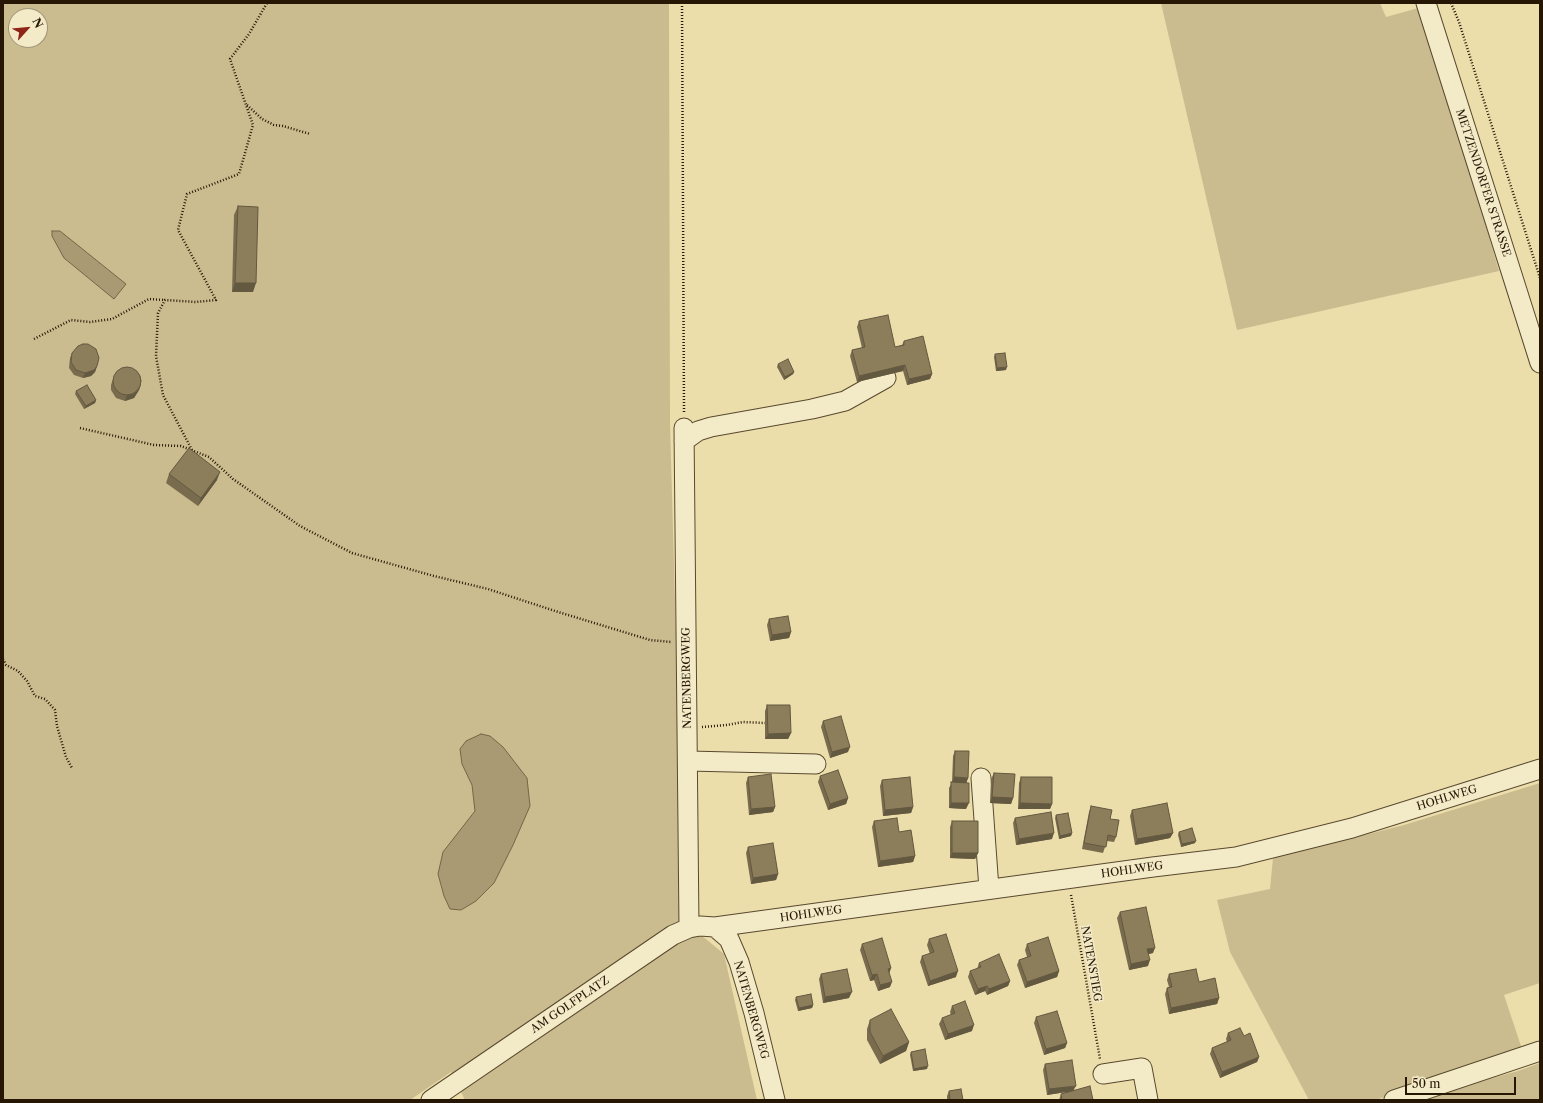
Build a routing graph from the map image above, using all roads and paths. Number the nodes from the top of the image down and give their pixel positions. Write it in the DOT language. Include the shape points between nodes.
graph roads {
  1 [pos="267,3"];
  2 [pos="682,3"];
  3 [pos="1426,3"];
  4 [pos="1451,3"];
  5 [pos="246,104"];
  6 [pos="310,134"];
  7 [pos="1540,278"];
  8 [pos="165,300"];
  9 [pos="34,339"];
  10 [pos="1540,363"];
  11 [pos="886,378"];
  12 [pos="80,428"];
  13 [pos="684,435"];
  14 [pos="192,450"];
  15 [pos="686,643"];
  16 [pos="3,659"];
  17 [pos="765,723"];
  18 [pos="687,726"];
  19 [pos="688,761"];
  20 [pos="816,764"];
  21 [pos="72,768"];
  22 [pos="1540,769"];
  23 [pos="981,778"];
  24 [pos="1068,878"];
  25 [pos="990,890"];
  26 [pos="715,927"];
  27 [pos="689,928"];
  28 [pos="1540,1051"];
  29 [pos="1098,1052"];
  30 [pos="1103,1074"];
  31 [pos="431,1100"];
  32 [pos="774,1100"];
  33 [pos="1148,1100"];
  34 [pos="1394,1100"];
  1 -- 5 [label="path" via="249,34 230,59"];
  2 -- 13 [label="path"];
  3 -- 10 [label="street, METZENDORFER STRASSE"];
  4 -- 7 [label="path"];
  5 -- 6 [label="path" via="262,119 274,125"];
  5 -- 8 [label="path" via="253,125 239,174 187,194 178,230 216,300"];
  8 -- 9 [label="path" via="149,299 112,319 90,322 71,320"];
  8 -- 14 [label="path" via="158,313 156,335 156,356 163,395"];
  11 -- 13 [label="street" via="845,401 711,427"];
  12 -- 14 [label="path" via="154,445 181,446"];
  13 -- 15 [label="street, NATENBERGWEG"];
  14 -- 15 [label="path" via="209,457 233,479 300,526 352,553 488,589 650,640"];
  15 -- 18 [label="street, NATENBERGWEG"];
  16 -- 21 [label="path" via="6,665 18,671 27,681 35,696 45,699 55,710 66,757"];
  17 -- 18 [label="path"];
  18 -- 19 [label="street, NATENBERGWEG"];
  19 -- 20 [label="street"];
  19 -- 27 [label="street, NATENBERGWEG"];
  22 -- 24 [label="street, HOHLWEG" via="1352,828 1236,857"];
  23 -- 25 [label="street"];
  24 -- 25 [label="street, HOHLWEG"];
  24 -- 29 [label="path, NATENSTIEG"];
  25 -- 26 [label="street, HOHLWEG"];
  26 -- 27 [label="street, AM GOLFPLATZ"];
  26 -- 32 [label="street, NATENBERGWEG" via="729,940 739,962"];
  27 -- 31 [label="street, AM GOLFPLATZ" via="673,936"];
  28 -- 34 [label="street"];
  30 -- 33 [label="street" via="1142,1068"];
}
